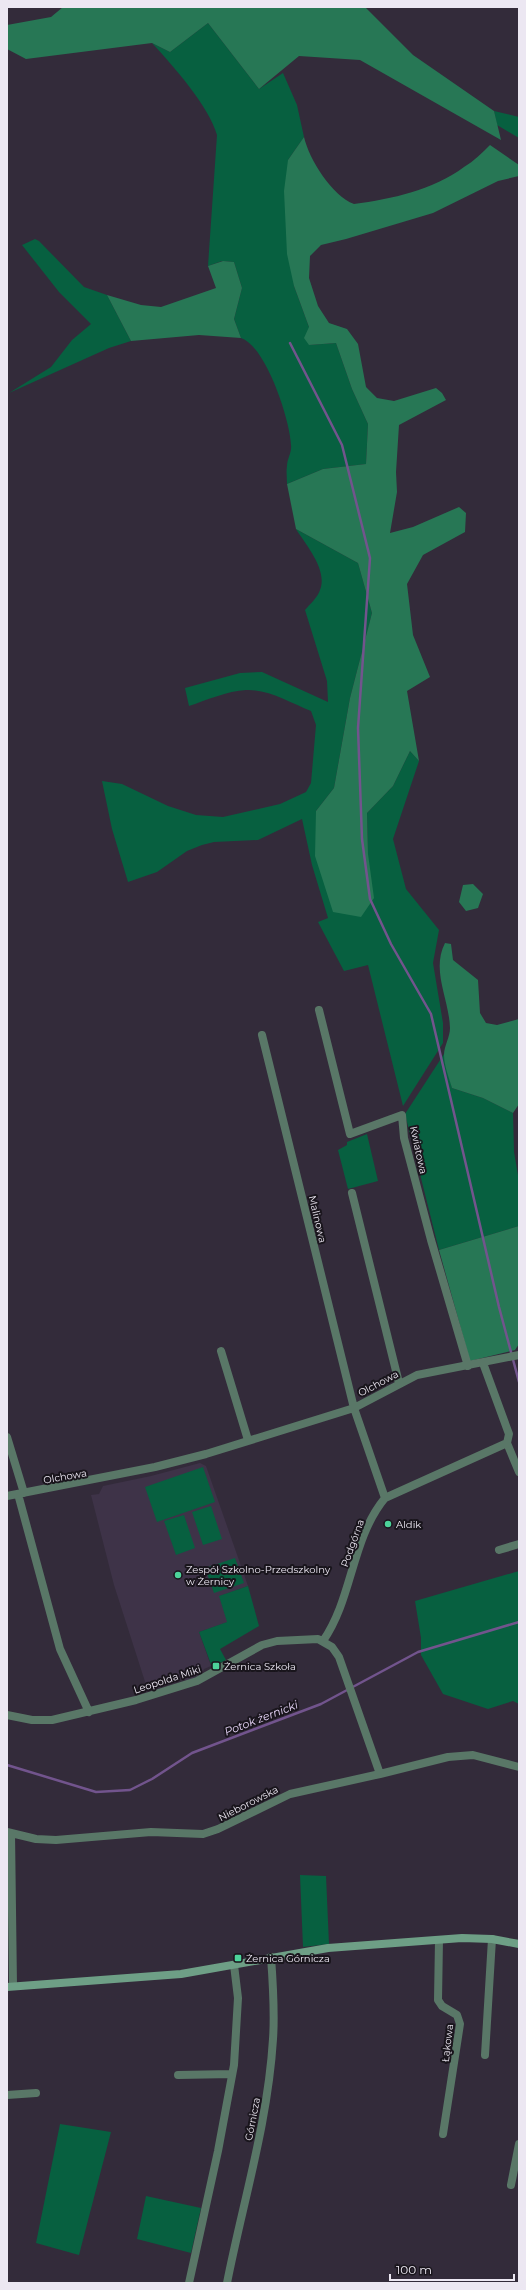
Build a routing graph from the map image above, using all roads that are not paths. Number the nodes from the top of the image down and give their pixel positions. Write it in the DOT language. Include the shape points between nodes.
graph roads {
  1 [pos="319,1010"];
  2 [pos="262,1035"];
  3 [pos="352,1194"];
  4 [pos="221,1351"];
  5 [pos="514,1356"];
  6 [pos="483,1363"];
  7 [pos="468,1366"];
  8 [pos="399,1384"];
  9 [pos="354,1408"];
  10 [pos="7,1437"];
  11 [pos="248,1440"];
  12 [pos="507,1443"];
  13 [pos="519,1472"];
  14 [pos="21,1494"];
  15 [pos="7,1496"];
  16 [pos="385,1498"];
  17 [pos="519,1544"];
  18 [pos="498,1550"];
  19 [pos="323,1641"];
  20 [pos="89,1712"];
  21 [pos="7,1715"];
  22 [pos="519,1767"];
  23 [pos="380,1774"];
  24 [pos="9,1832"];
  25 [pos="492,1939"];
  26 [pos="440,1940"];
  27 [pos="519,1944"];
  28 [pos="271,1957"];
  29 [pos="234,1965"];
  30 [pos="10,1986"];
  31 [pos="484,2055"];
  32 [pos="232,2074"];
  33 [pos="178,2075"];
  34 [pos="36,2093"];
  35 [pos="7,2095"];
  36 [pos="443,2134"];
  37 [pos="519,2144"];
  38 [pos="511,2185"];
  39 [pos="189,2283"];
  40 [pos="227,2283"];
  1 -- 7 [label="street, Kwiatowa" via="350,1134 402,1116 404,1138 425,1218"];
  2 -- 9 [label="street, Malinowa"];
  3 -- 8 [label="street"];
  4 -- 11 [label="street"];
  5 -- 6 [label="street, Olchowa"];
  6 -- 7 [label="street, Olchowa"];
  6 -- 12 [label="street" via="509,1434"];
  7 -- 8 [label="street, Olchowa" via="425,1373"];
  8 -- 9 [label="street, Olchowa"];
  9 -- 11 [label="street, Olchowa"];
  9 -- 16 [label="street"];
  10 -- 14 [label="street"];
  11 -- 14 [label="street, Olchowa" via="155,1467"];
  12 -- 13 [label="street"];
  12 -- 16 [label="street"];
  14 -- 15 [label="street, Olchowa"];
  14 -- 20 [label="street" via="60,1649"];
  16 -- 19 [label="street, Podgórna" via="370,1520 336,1618"];
  17 -- 18 [label="street"];
  19 -- 20 [label="street, Leopolda Miki" via="306,1638 271,1642 193,1683"];
  19 -- 23 [label="street" via="336,1651"];
  20 -- 21 [label="street, Leopolda Miki" via="48,1720"];
  22 -- 23 [label="street, Nieborowska" via="464,1755"];
  23 -- 24 [label="street, Nieborowska" via="290,1794 203,1834 156,1832 56,1840 36,1839"];
  24 -- 30 [label="street"];
  25 -- 26 [label="street"];
  25 -- 27 [label="street"];
  25 -- 31 [label="street"];
  26 -- 28 [label="street" via="324,1949"];
  26 -- 36 [label="street, Łąkowa" via="438,2000 442,2006 457,2014 460,2024"];
  28 -- 29 [label="street"];
  28 -- 40 [label="street, Górnicza" via="274,2001 270,2077"];
  29 -- 30 [label="street" via="177,1975"];
  29 -- 32 [label="street" via="238,1998"];
  32 -- 33 [label="street"];
  32 -- 39 [label="street"];
  34 -- 35 [label="street"];
  37 -- 38 [label="street"];
}
